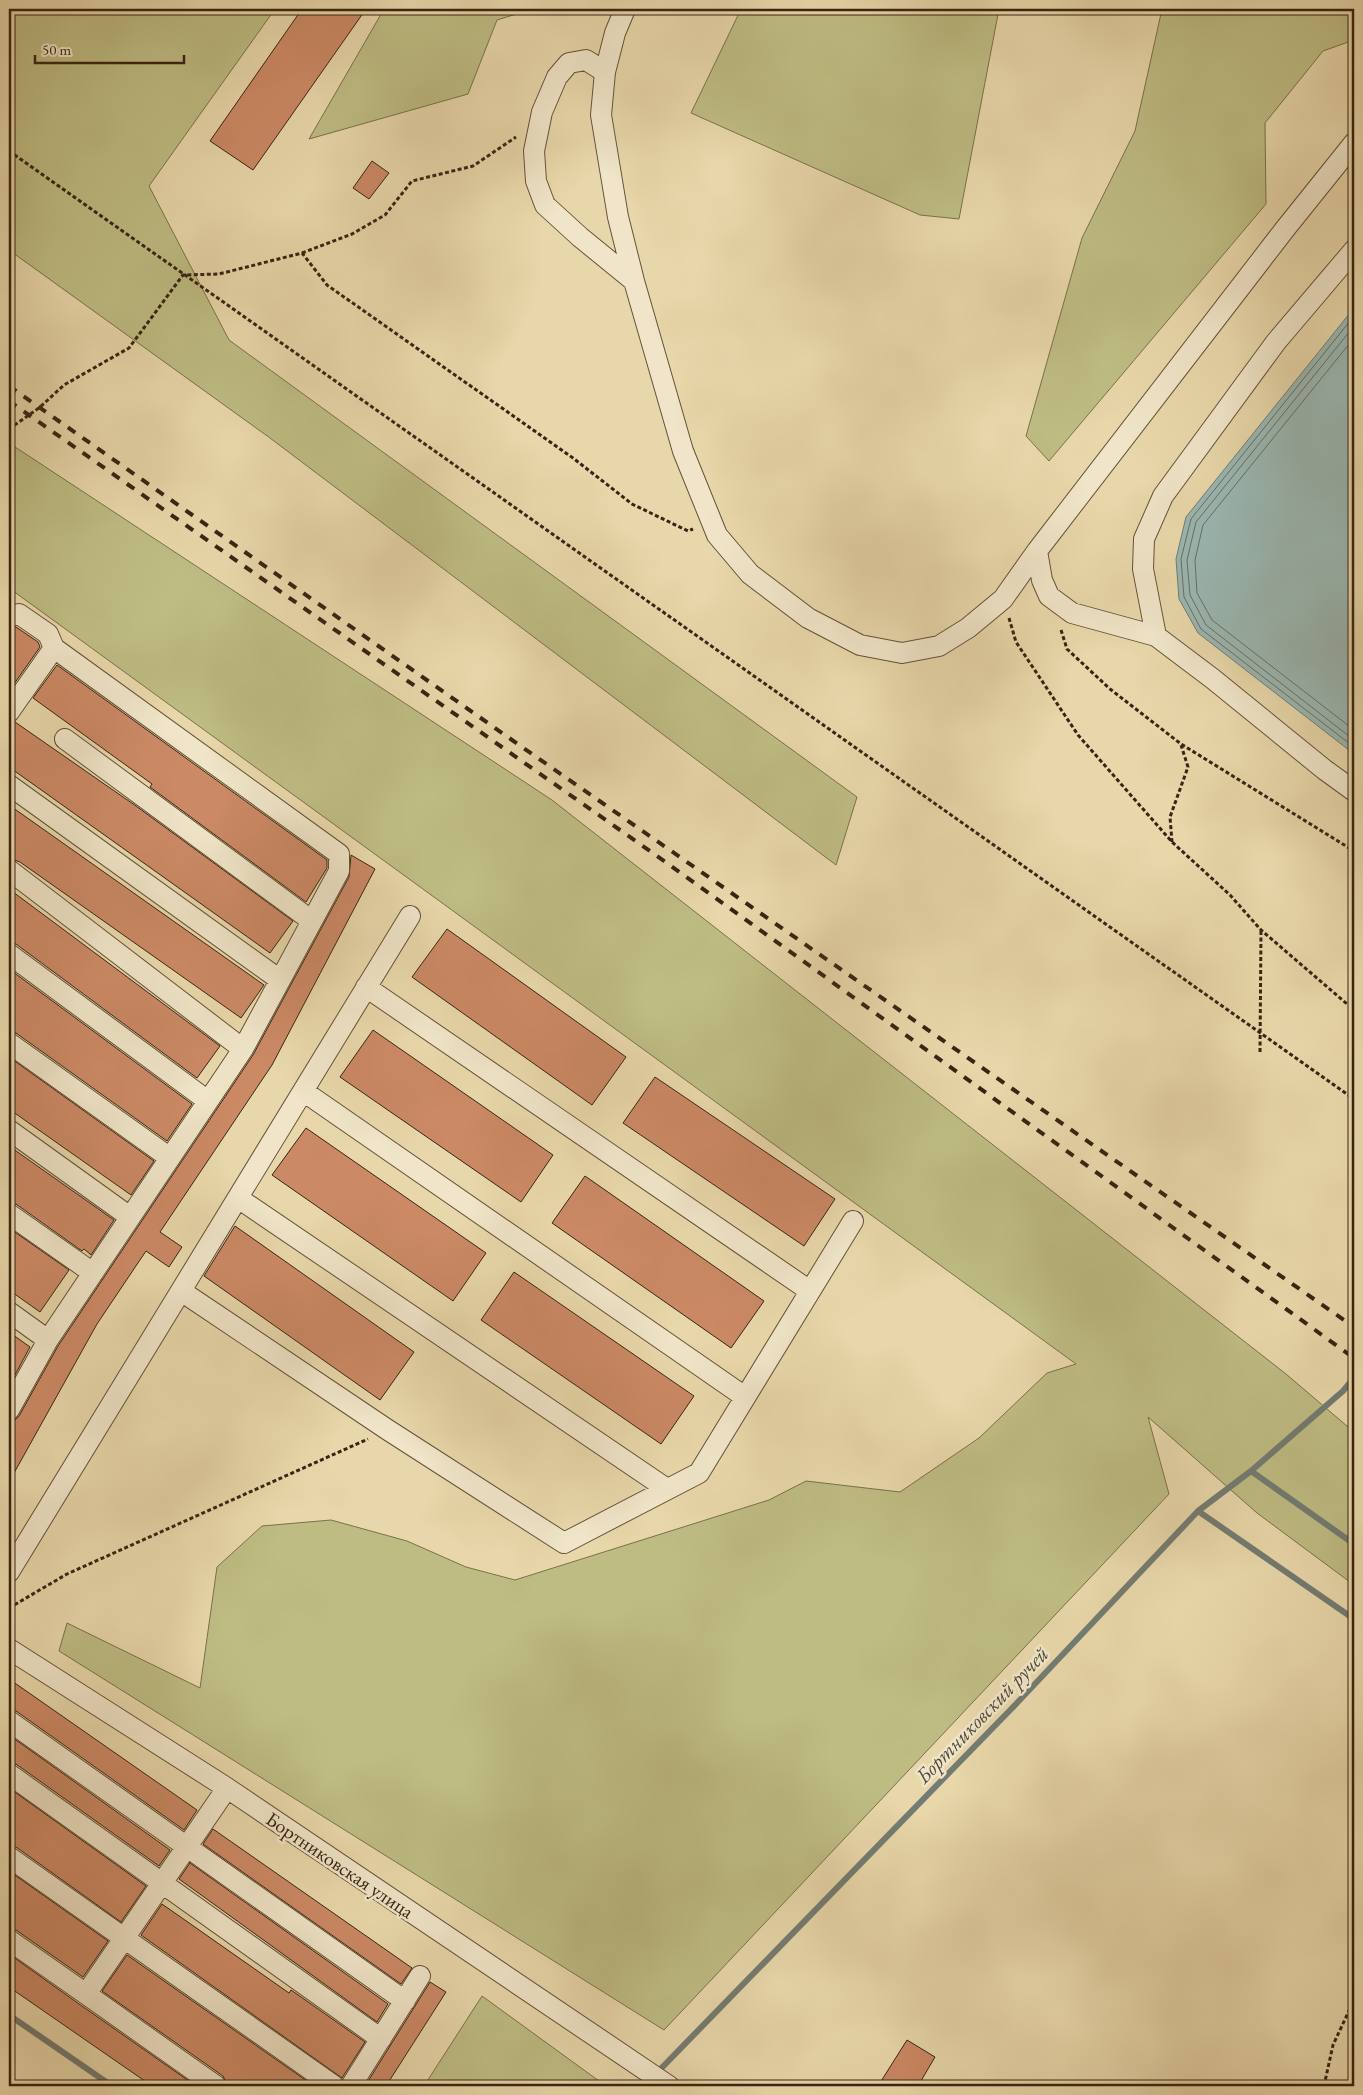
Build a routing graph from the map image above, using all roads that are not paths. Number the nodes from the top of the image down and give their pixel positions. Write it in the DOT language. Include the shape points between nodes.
graph roads {
  1 [pos="625,9"];
  2 [pos="605,72"];
  3 [pos="1354,143"];
  4 [pos="1354,250"];
  5 [pos="634,281"];
  6 [pos="1037,551"];
  7 [pos="9,616"];
  8 [pos="1156,636"];
  9 [pos="54,648"];
  10 [pos="9,712"];
  11 [pos="65,739"];
  12 [pos="9,786"];
  13 [pos="1354,791"];
  14 [pos="9,870"];
  15 [pos="410,916"];
  16 [pos="312,921"];
  17 [pos="9,954"];
  18 [pos="280,980"];
  19 [pos="366,988"];
  20 [pos="9,1043"];
  21 [pos="243,1049"];
  22 [pos="303,1091"];
  23 [pos="208,1100"];
  24 [pos="9,1130"];
  25 [pos="170,1158"];
  26 [pos="238,1198"];
  27 [pos="9,1214"];
  28 [pos="130,1217"];
  29 [pos="853,1221"];
  30 [pos="93,1274"];
  31 [pos="181,1291"];
  32 [pos="810,1291"];
  33 [pos="9,1312"];
  34 [pos="48,1340"];
  35 [pos="745,1397"];
  36 [pos="9,1410"];
  37 [pos="667,1489"];
  38 [pos="9,1572"];
  39 [pos="9,1649"];
  40 [pos="9,1721"];
  41 [pos="9,1774"];
  42 [pos="227,1788"];
  43 [pos="187,1847"];
  44 [pos="9,1857"];
  45 [pos="161,1884"];
  46 [pos="124,1939"];
  47 [pos="9,1940"];
  48 [pos="420,1976"];
  49 [pos="86,1994"];
  50 [pos="405,2001"];
  51 [pos="381,2039"];
  52 [pos="216,2086"];
  53 [pos="334,2086"];
  54 [pos="351,2086"];
  55 [pos="668,2086"];
  1 -- 2 [label="street"];
  2 -- 5 [label="street" via="601,115 618,217"];
  2 -- 5 [label="street" via="586,60 569,62 556,78 542,112 534,151 536,181 545,205"];
  3 -- 6 [label="street" via="1284,229"];
  4 -- 8 [label="street" via="1276,342 1163,496 1144,539 1143,569"];
  5 -- 6 [label="street" via="683,451 717,535 750,574 808,618 860,645 902,652 939,646 968,628 1002,599"];
  6 -- 8 [label="street" via="1042,580 1049,596 1072,613"];
  7 -- 9 [label="street" via="20,614 48,634"];
  8 -- 13 [label="street"];
  9 -- 10 [label="street"];
  9 -- 16 [label="street" via="338,854 338,871"];
  11 -- 16 [label="street"];
  12 -- 18 [label="street"];
  14 -- 21 [label="street"];
  15 -- 19 [label="street"];
  16 -- 18 [label="street"];
  17 -- 23 [label="street"];
  18 -- 21 [label="street"];
  19 -- 22 [label="street"];
  19 -- 32 [label="street"];
  20 -- 25 [label="street"];
  21 -- 23 [label="street"];
  22 -- 26 [label="street"];
  22 -- 35 [label="street"];
  23 -- 25 [label="street"];
  24 -- 28 [label="street"];
  25 -- 28 [label="street"];
  26 -- 31 [label="street"];
  26 -- 37 [label="street"];
  27 -- 30 [label="street"];
  28 -- 30 [label="street"];
  29 -- 32 [label="street"];
  30 -- 34 [label="street"];
  31 -- 37 [label="street" via="564,1543"];
  31 -- 38 [label="street"];
  32 -- 35 [label="street"];
  33 -- 34 [label="street"];
  34 -- 36 [label="street"];
  35 -- 37 [label="street" via="699,1473"];
  39 -- 42 [label="street, Бортниковская улица"];
  40 -- 43 [label="street"];
  41 -- 45 [label="street"];
  42 -- 43 [label="street"];
  42 -- 55 [label="street, Бортниковская улица"];
  43 -- 45 [label="street"];
  43 -- 50 [label="street"];
  44 -- 46 [label="street"];
  45 -- 46 [label="street"];
  45 -- 51 [label="street"];
  46 -- 49 [label="street"];
  46 -- 53 [label="street"];
  47 -- 49 [label="street"];
  48 -- 50 [label="street"];
  49 -- 52 [label="street"];
  50 -- 51 [label="street"];
  51 -- 54 [label="street"];
}
